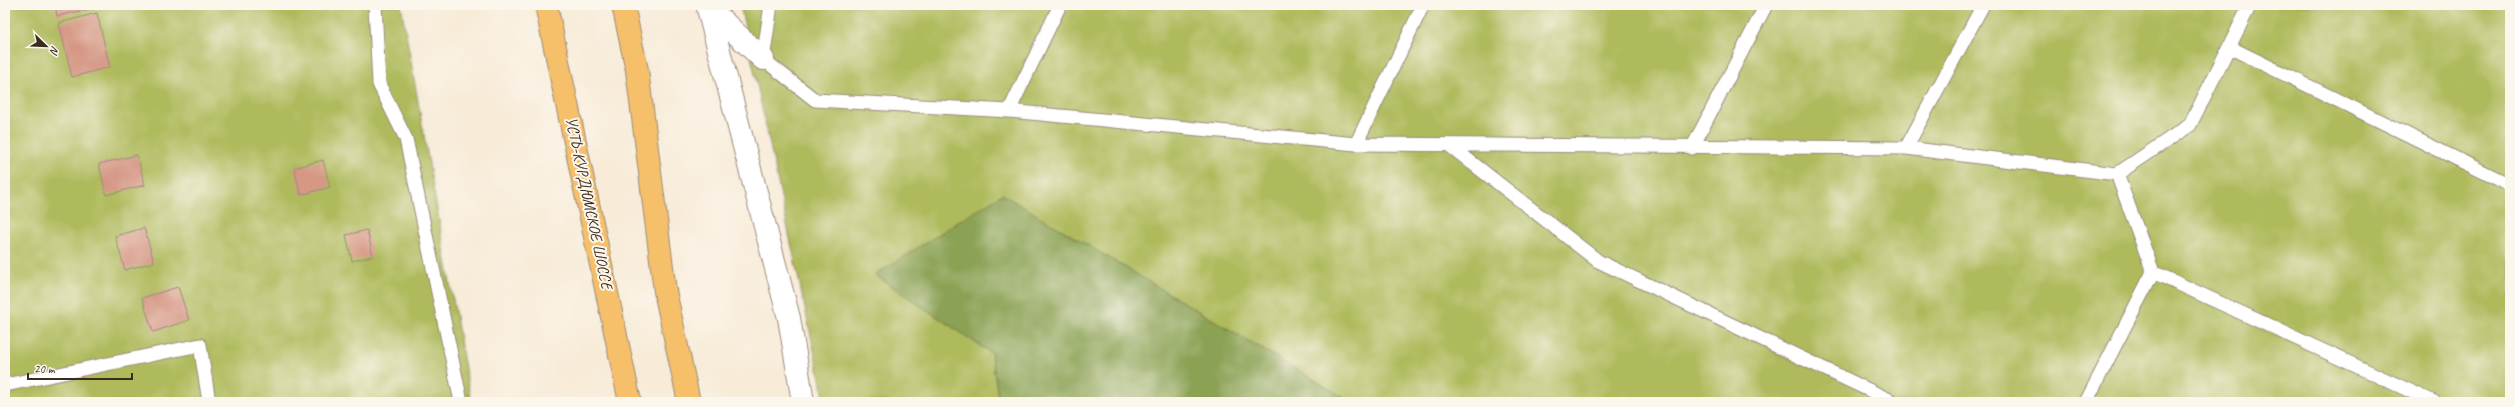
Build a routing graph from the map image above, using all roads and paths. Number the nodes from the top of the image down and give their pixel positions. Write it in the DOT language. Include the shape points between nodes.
graph roads {
  1 [pos="375,5"];
  2 [pos="546,5"];
  3 [pos="623,5"];
  4 [pos="771,5"];
  5 [pos="1060,5"];
  6 [pos="1423,5"];
  7 [pos="1766,5"];
  8 [pos="1983,5"];
  9 [pos="2250,5"];
  10 [pos="709,7"];
  11 [pos="2229,47"];
  12 [pos="763,60"];
  13 [pos="1009,111"];
  14 [pos="1356,144"];
  15 [pos="1449,144"];
  16 [pos="1692,148"];
  17 [pos="1906,148"];
  18 [pos="2117,174"];
  19 [pos="2510,185"];
  20 [pos="2153,272"];
  21 [pos="5,385"];
  22 [pos="209,402"];
  23 [pos="461,402"];
  24 [pos="630,402"];
  25 [pos="689,402"];
  26 [pos="803,402"];
  27 [pos="1894,402"];
  28 [pos="2086,402"];
  29 [pos="2434,402"];
  1 -- 23 [label="lane" via="378,84 406,139"];
  2 -- 24 [label="main road, УСТЬ-КУРДЮМСКОЕ ШОССЕ"];
  3 -- 25 [label="main road" via="637,70 665,292"];
  4 -- 12 [label="lane"];
  5 -- 13 [label="lane"];
  6 -- 14 [label="lane"];
  7 -- 16 [label="lane"];
  8 -- 17 [label="lane"];
  9 -- 11 [label="lane"];
  10 -- 12 [label="street"];
  10 -- 26 [label="street" via="788,318"];
  11 -- 18 [label="lane" via="2190,125"];
  11 -- 19 [label="lane"];
  12 -- 13 [label="lane" via="815,100"];
  13 -- 14 [label="lane"];
  14 -- 15 [label="lane"];
  15 -- 16 [label="lane"];
  15 -- 27 [label="lane" via="1598,261"];
  16 -- 17 [label="lane"];
  17 -- 18 [label="lane"];
  18 -- 20 [label="lane"];
  20 -- 28 [label="lane"];
  20 -- 29 [label="lane"];
  21 -- 22 [label="lane" via="200,345"];
}
